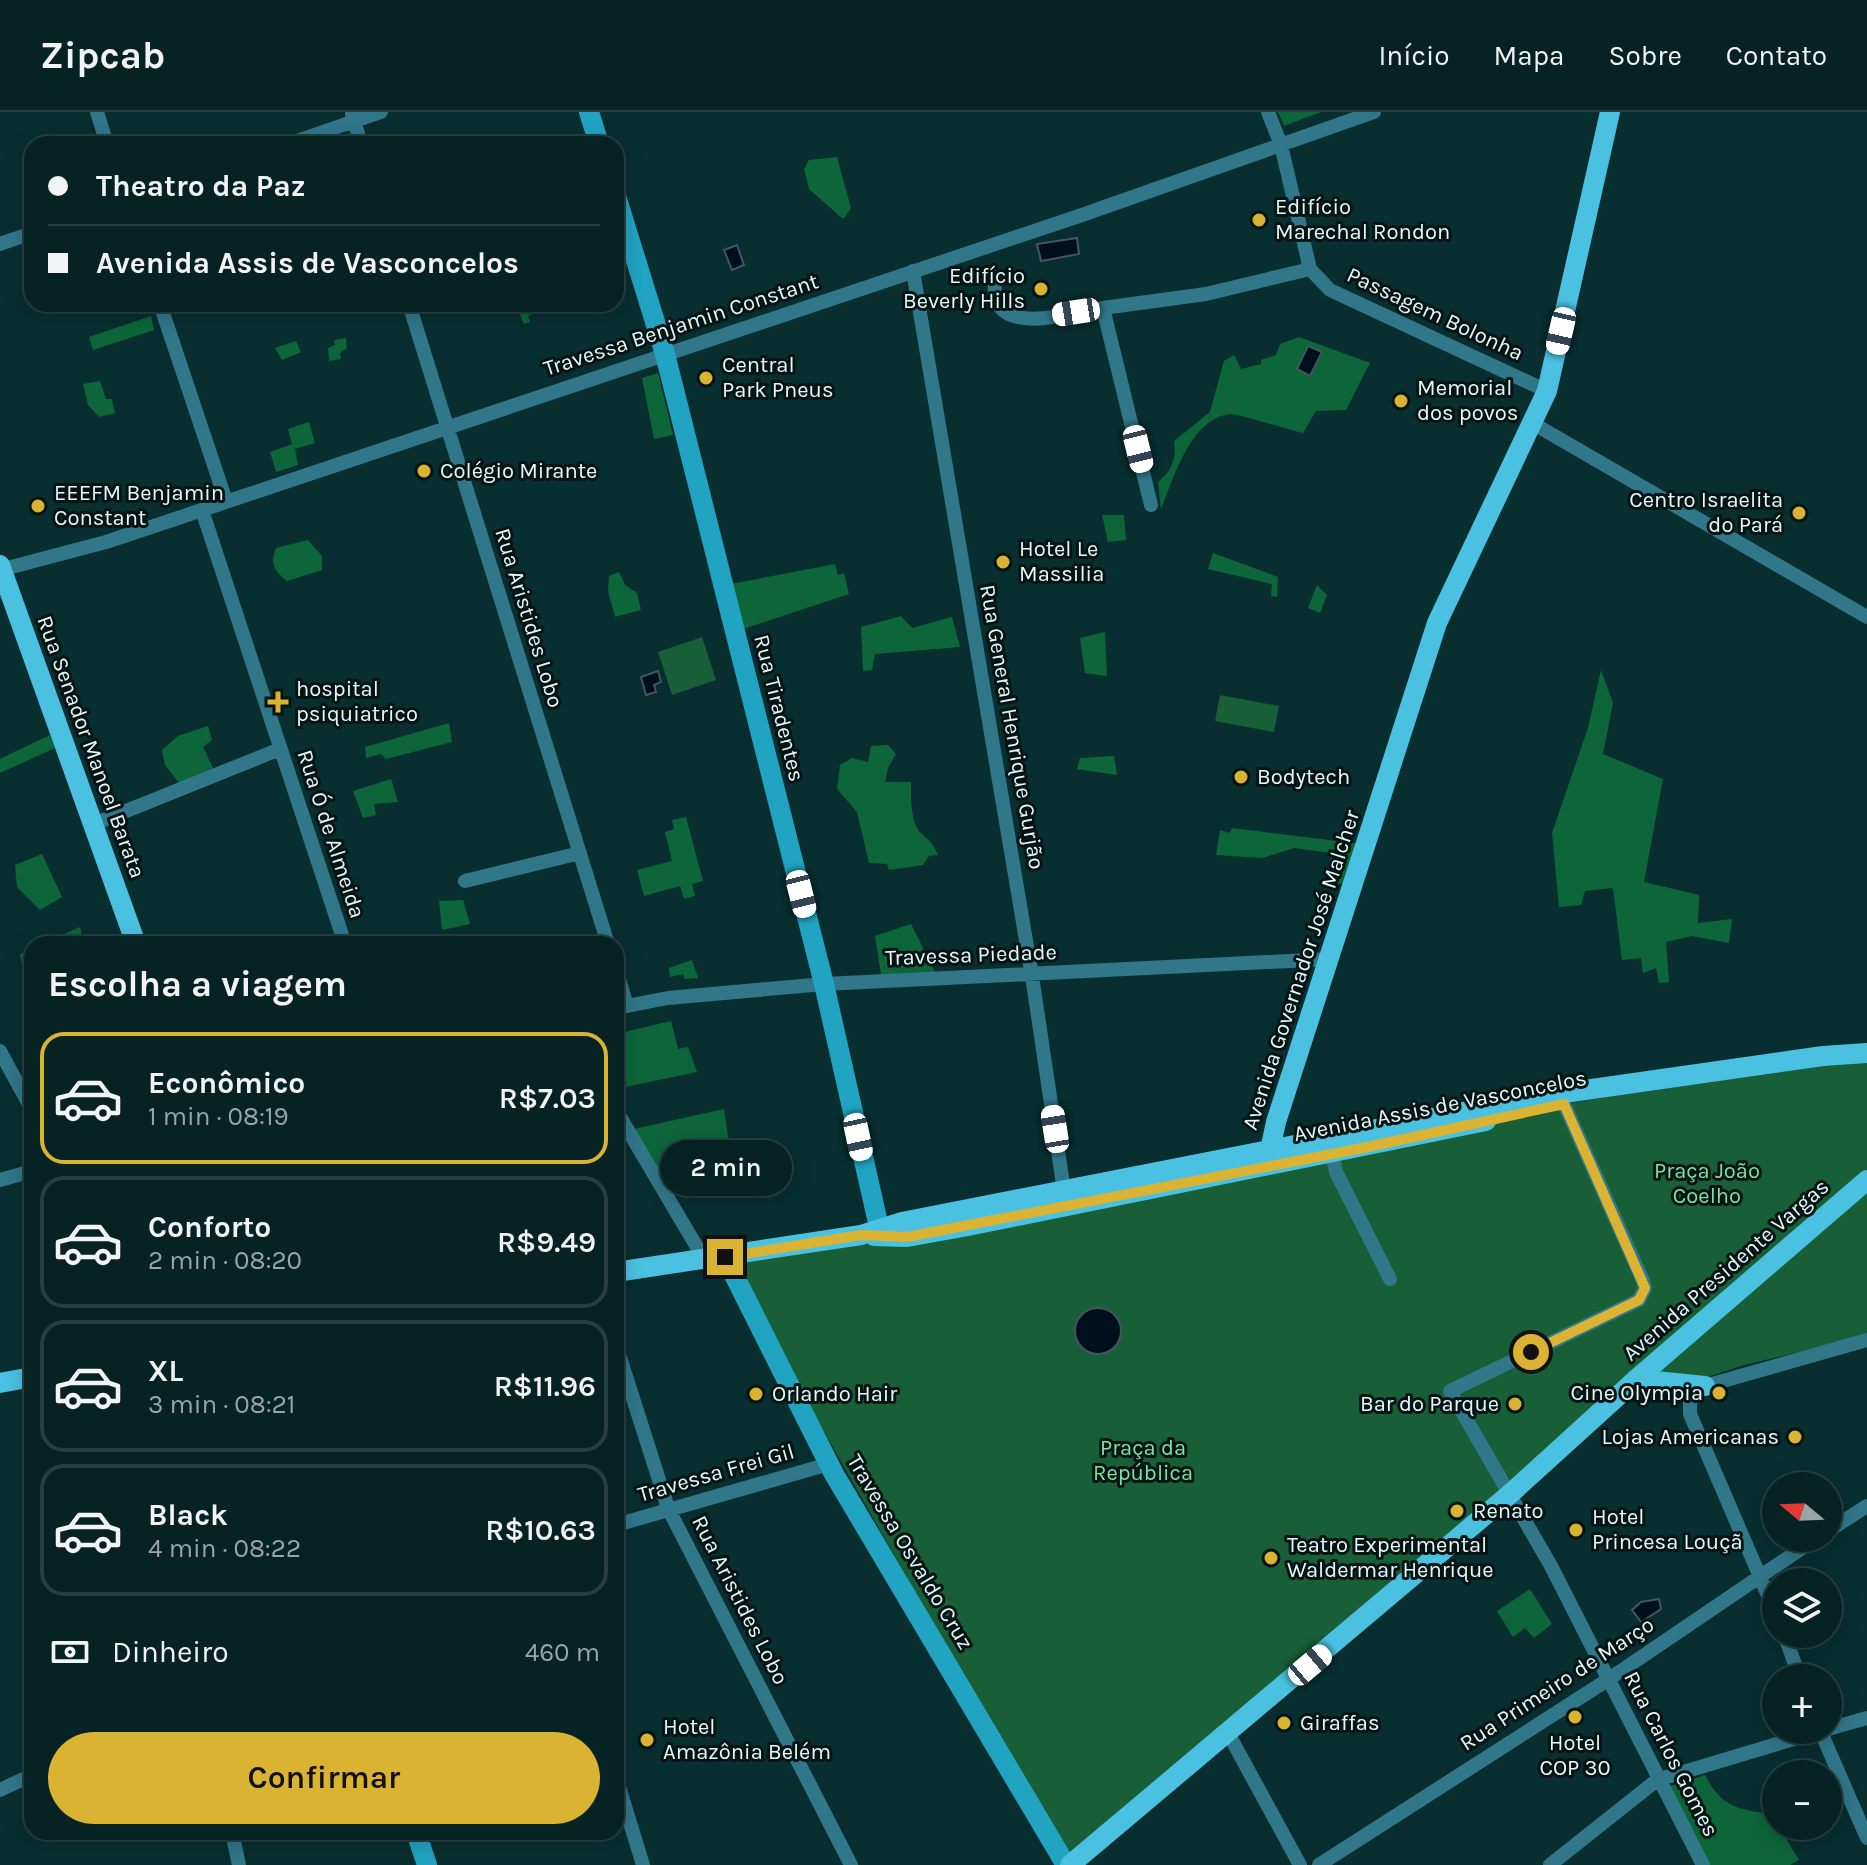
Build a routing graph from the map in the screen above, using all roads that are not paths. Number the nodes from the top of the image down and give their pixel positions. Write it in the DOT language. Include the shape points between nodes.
graph roads {
  1 [pos="97,112"];
  2 [pos="381,112"];
  3 [pos="589,112"];
  4 [pos="1268,112"];
  5 [pos="1374,112"];
  6 [pos="1610,112"];
  7 [pos="352,116"];
  8 [pos="104,136"];
  9 [pos="306,136"];
  10 [pos="358,136"];
  11 [pos="596,136"];
  12 [pos="1281,145"];
  13 [pos="624,222"];
  14 [pos="24,236"];
  15 [pos="0,244"];
  16 [pos="1310,269"];
  17 [pos="913,271"];
  18 [pos="994,277"];
  19 [pos="1103,308"];
  20 [pos="163,312"];
  21 [pos="411,312"];
  22 [pos="665,354"];
  23 [pos="1547,391"];
  24 [pos="1534,424"];
  25 [pos="446,426"];
  26 [pos="226,501"];
  27 [pos="1151,505"];
  28 [pos="202,510"];
  29 [pos="0,568"];
  30 [pos="1867,617"];
  31 [pos="280,749"];
  32 [pos="94,824"];
  33 [pos="580,853"];
  34 [pos="465,881"];
  35 [pos="133,936"];
  36 [pos="342,936"];
  37 [pos="606,936"];
  38 [pos="1329,959"];
  39 [pos="1032,976"];
  40 [pos="824,984"];
  41 [pos="624,1007"];
  42 [pos="0,1051"];
  43 [pos="1867,1053"];
  44 [pos="1839,1057"];
  45 [pos="24,1095"];
  46 [pos="1564,1104"];
  47 [pos="624,1124"];
  48 [pos="1332,1153"];
  49 [pos="1269,1156"];
  50 [pos="24,1173"];
  51 [pos="0,1180"];
  52 [pos="1867,1180"];
  53 [pos="1064,1191"];
  54 [pos="874,1233"];
  55 [pos="725,1257"];
  56 [pos="704,1259"];
  57 [pos="624,1271"];
  58 [pos="1390,1279"];
  59 [pos="1867,1340"];
  60 [pos="624,1370"];
  61 [pos="24,1378"];
  62 [pos="1636,1379"];
  63 [pos="0,1383"];
  64 [pos="1705,1386"];
  65 [pos="829,1464"];
  66 [pos="1510,1494"];
  67 [pos="1867,1506"];
  68 [pos="668,1508"];
  69 [pos="624,1522"];
  70 [pos="1842,1522"];
  71 [pos="1795,1552"];
  72 [pos="1761,1574"];
  73 [pos="1609,1679"];
  74 [pos="1867,1718"];
  75 [pos="1842,1725"];
  76 [pos="1228,1733"];
  77 [pos="1777,1744"];
  78 [pos="1829,1744"];
  79 [pos="24,1779"];
  80 [pos="1657,1780"];
  81 [pos="0,1790"];
  82 [pos="624,1803"];
  83 [pos="1867,1838"];
  84 [pos="234,1840"];
  85 [pos="419,1840"];
  86 [pos="239,1865"];
  87 [pos="427,1865"];
  88 [pos="643,1865"];
  89 [pos="851,1865"];
  90 [pos="1068,1865"];
  91 [pos="1300,1865"];
  92 [pos="1319,1865"];
  93 [pos="1550,1865"];
  94 [pos="1703,1865"];
  1 -- 8 [label="street"];
  2 -- 7 [label="street"];
  3 -- 11 [label="street"];
  4 -- 12 [label="street"];
  5 -- 12 [label="street, Travessa Benjamin Constant"];
  6 -- 23 [label="main road, Avenida Governador José Malcher"];
  7 -- 9 [label="street"];
  7 -- 10 [label="street"];
  12 -- 16 [label="street"];
  12 -- 17 [label="street, Travessa Benjamin Constant"];
  13 -- 22 [label="street, Rua Tiradentes"];
  14 -- 15 [label="street"];
  16 -- 19 [label="street" via="1206,294"];
  16 -- 23 [label="street, Passagem Bolonha" via="1349,302"];
  17 -- 22 [label="street, Travessa Benjamin Constant"];
  17 -- 39 [label="street, Rua General Henrique Gurjão"];
  18 -- 19 [label="street" via="997,301 1007,316 1023,320"];
  19 -- 27 [label="street"];
  20 -- 26 [label="street"];
  21 -- 25 [label="street, Rua Aristides Lobo"];
  22 -- 25 [label="street, Travessa Benjamin Constant"];
  22 -- 40 [label="street, Rua Tiradentes"];
  23 -- 24 [label="main road, Avenida Governador José Malcher"];
  24 -- 30 [label="street"];
  24 -- 38 [label="main road, Avenida Governador José Malcher" via="1437,623"];
  25 -- 26 [label="street, Travessa Benjamin Constant"];
  25 -- 33 [label="street, Rua Aristides Lobo"];
  26 -- 28 [label="street, Travessa Benjamin Constant"];
  28 -- 29 [label="street, Travessa Benjamin Constant" via="106,542"];
  28 -- 31 [label="street, Rua Ó de Almeida"];
  29 -- 32 [label="main road, Rua Senador Manoel Barata"];
  31 -- 32 [label="street"];
  31 -- 36 [label="street, Rua Ó de Almeida"];
  32 -- 35 [label="main road, Rua Senador Manoel Barata"];
  33 -- 34 [label="street"];
  33 -- 37 [label="street, Rua Aristides Lobo"];
  38 -- 39 [label="street, Travessa Piedade"];
  38 -- 49 [label="main road, Avenida Governador José Malcher"];
  39 -- 40 [label="street, Travessa Piedade"];
  39 -- 53 [label="street, Rua General Henrique Gurjão"];
  40 -- 41 [label="street, Travessa Piedade"];
  40 -- 54 [label="street, Rua Tiradentes"];
  42 -- 45 [label="street"];
  43 -- 44 [label="main road, Avenida Assis de Vasconcelos"];
  44 -- 46 [label="main road, Avenida Assis de Vasconcelos"];
  44 -- 49 [label="main road, Avenida Assis de Vasconcelos" via="1550,1095"];
  46 -- 48 [label="main road, Avenida Assis de Vasconcelos"];
  46 -- 66 [label="street, Rua Carlos Gomes" via="1645,1288 1639,1300 1450,1391"];
  47 -- 56 [label="street"];
  48 -- 49 [label="main road, Avenida Assis de Vasconcelos"];
  48 -- 58 [label="street" via="1336,1172"];
  49 -- 53 [label="main road, Avenida Assis de Vasconcelos"];
  49 -- 54 [label="main road, Avenida Assis de Vasconcelos" via="968,1226 907,1237"];
  50 -- 51 [label="street"];
  52 -- 62 [label="main road, Avenida Presidente Vargas"];
  53 -- 54 [label="main road, Avenida Assis de Vasconcelos" via="902,1222"];
  54 -- 55 [label="main road, Avenida Assis de Vasconcelos"];
  55 -- 56 [label="main road, Avenida Assis de Vasconcelos"];
  55 -- 65 [label="street, Travessa Osvaldo Cruz"];
  56 -- 57 [label="main road, Avenida Assis de Vasconcelos"];
  59 -- 64 [label="street"];
  60 -- 68 [label="street, Rua Aristides Lobo"];
  61 -- 63 [label="main road"];
  62 -- 64 [label="main road"];
  62 -- 66 [label="main road, Avenida Presidente Vargas"];
  64 -- 72 [label="street" via="1690,1401 1690,1414"];
  65 -- 68 [label="street, Travessa Frei Gil"];
  65 -- 90 [label="street, Travessa Osvaldo Cruz"];
  66 -- 73 [label="street, Rua Carlos Gomes"];
  66 -- 76 [label="main road, Avenida Presidente Vargas"];
  67 -- 70 [label="street"];
  68 -- 69 [label="street, Travessa Frei Gil"];
  68 -- 89 [label="street, Rua Aristides Lobo"];
  71 -- 72 [label="street, Rua Primeiro de Março"];
  72 -- 73 [label="street, Rua Primeiro de Março"];
  73 -- 80 [label="street, Rua Carlos Gomes"];
  73 -- 92 [label="street, Rua Primeiro de Março"];
  74 -- 75 [label="street"];
  76 -- 90 [label="main road, Avenida Presidente Vargas"];
  76 -- 91 [label="street"];
  77 -- 80 [label="street"];
  78 -- 83 [label="street"];
  79 -- 81 [label="street"];
  80 -- 93 [label="street"];
  80 -- 94 [label="street, Rua Carlos Gomes"];
  82 -- 88 [label="street"];
  84 -- 86 [label="street"];
  85 -- 87 [label="street"];
}
